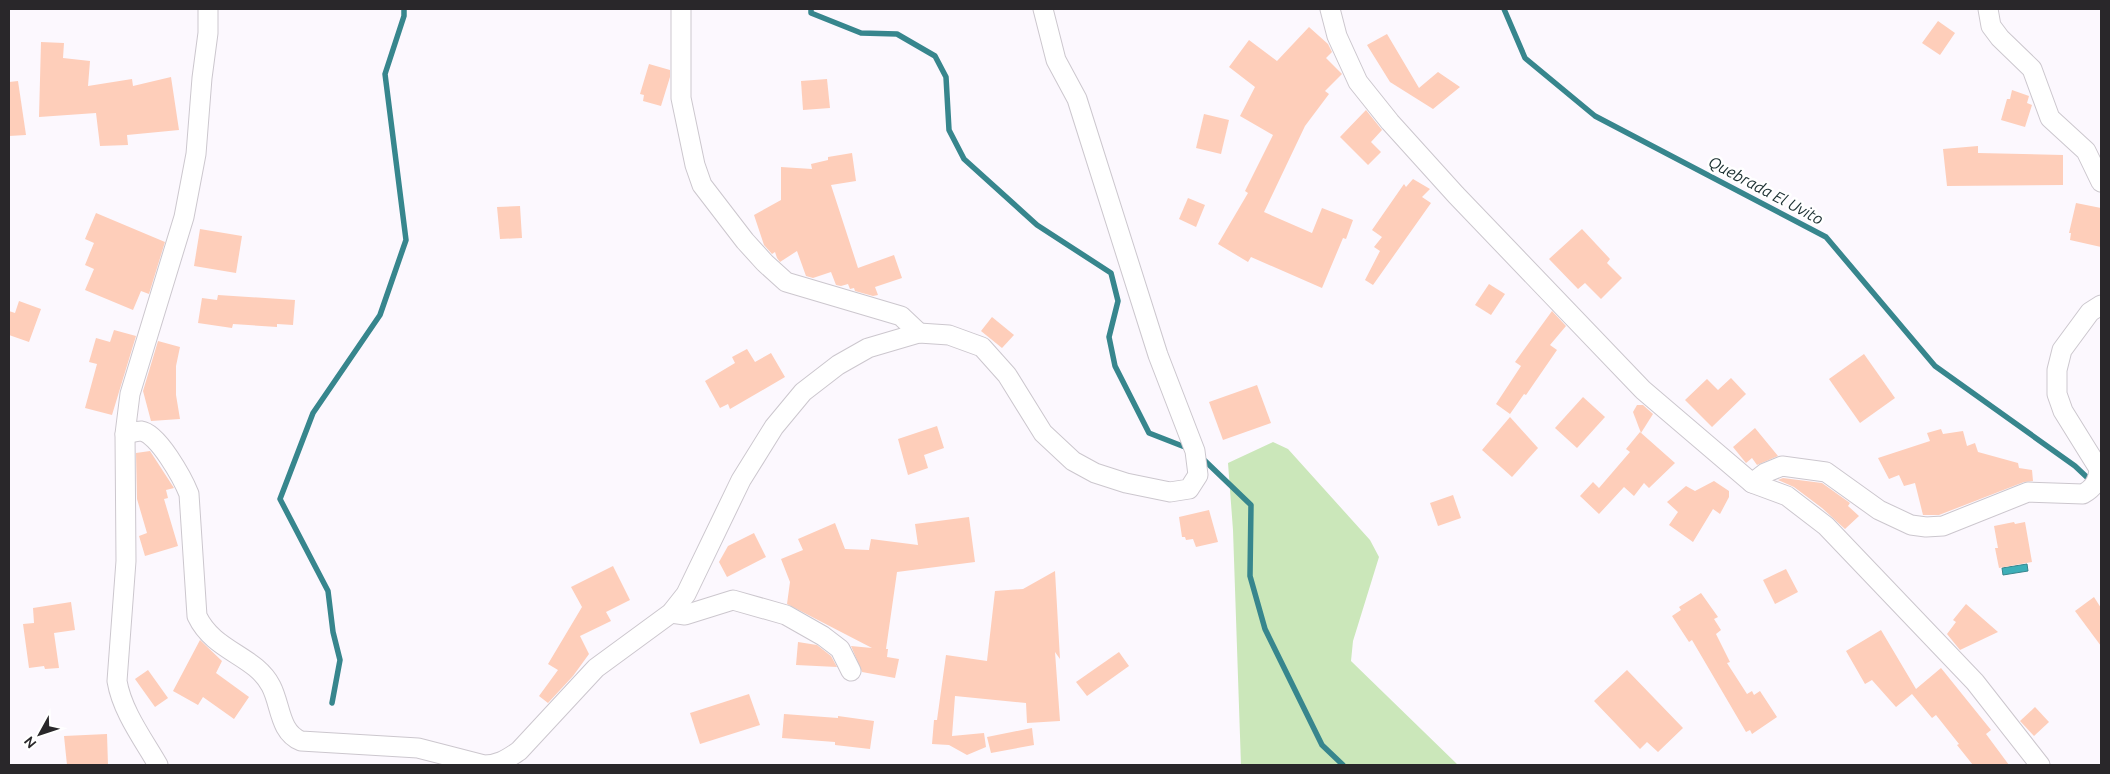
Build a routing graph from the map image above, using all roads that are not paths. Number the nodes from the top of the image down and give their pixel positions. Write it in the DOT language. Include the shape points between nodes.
graph roads {
  1 [pos="208,9"];
  2 [pos="681,9"];
  3 [pos="1043,9"];
  4 [pos="1330,9"];
  5 [pos="1988,9"];
  6 [pos="2101,182"];
  7 [pos="2101,304"];
  8 [pos="919,332"];
  9 [pos="126,434"];
  10 [pos="1752,483"];
  11 [pos="671,613"];
  12 [pos="851,671"];
  13 [pos="158,765"];
  14 [pos="2040,765"];
  1 -- 9 [label="street" via="196,154 184,217 130,394"];
  2 -- 8 [label="street" via="680,98 694,165 702,185 745,241 786,282 901,316"];
  3 -- 8 [label="street" via="1056,60 1077,99 1158,355 1195,451 1198,475 1189,489 1170,492 1095,473 1073,461 1043,433 1007,375 982,347 949,335"];
  4 -- 10 [label="street" via="1358,82 1390,122 1643,390"];
  5 -- 6 [label="street" via="1991,26 2032,68 2050,118 2086,151"];
  7 -- 10 [label="street" via="2090,312 2062,350 2057,370 2057,394 2063,411 2100,469 2095,484 2083,494 2028,492 1943,526 1926,527 1911,525 1879,510 1826,472 1782,466"];
  8 -- 11 [label="street" via="868,348 838,365 803,392 774,427 741,480 686,594"];
  9 -- 11 [label="street" via="142,431 156,439 189,494 197,616 203,629 264,677 271,686 285,726 301,742 418,748 494,765 519,751 596,668"];
  9 -- 13 [label="street" via="126,561 117,681 124,705"];
  10 -- 14 [label="street" via="1787,496 1826,526 1975,682"];
  11 -- 12 [label="street" via="685,615 732,600 786,615 840,648"];
}
